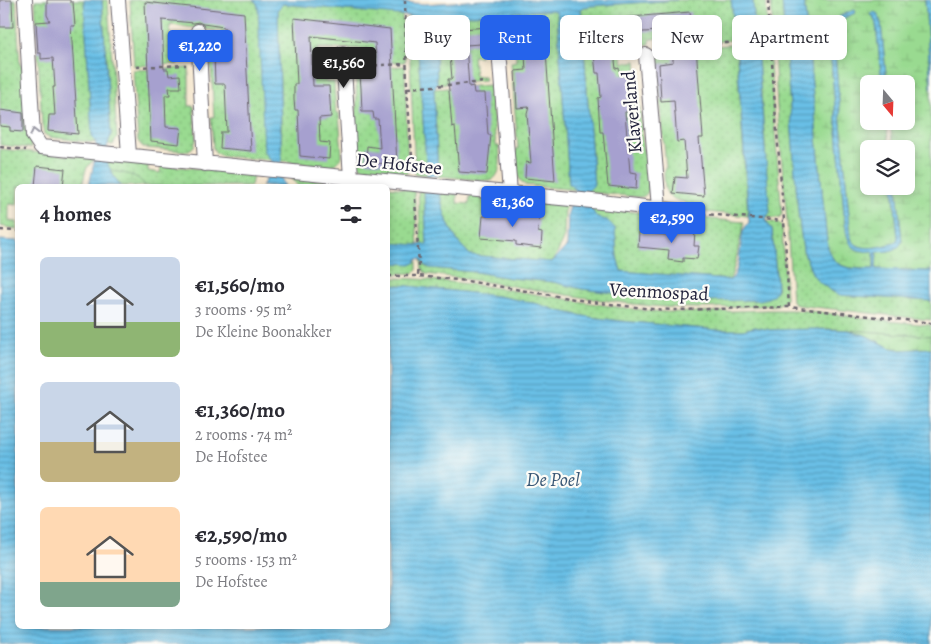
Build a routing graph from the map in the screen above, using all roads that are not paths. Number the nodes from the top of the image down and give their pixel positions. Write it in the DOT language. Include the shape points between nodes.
graph roads {
  1 [pos="25,0"];
  2 [pos="118,0"];
  3 [pos="198,31"];
  4 [pos="646,55"];
  5 [pos="344,60"];
  6 [pos="500,62"];
  7 [pos="129,155"];
  8 [pos="205,164"];
  9 [pos="350,178"];
  10 [pos="510,193"];
  11 [pos="659,208"];
  12 [pos="680,212"];
  7 -- 1 [label="street, De Hofstee, one-way" via="40,147 33,135"];
  2 -- 7 [label="street"];
  3 -- 8 [label="street"];
  4 -- 11 [label="street, Klaverland"];
  5 -- 9 [label="street"];
  6 -- 10 [label="street"];
  7 -- 8 [label="street, De Hofstee"];
  8 -- 9 [label="street, De Hofstee"];
  9 -- 10 [label="street, De Hofstee"];
  10 -- 11 [label="street, De Hofstee"];
  11 -- 12 [label="street, De Hofstee"];
}
